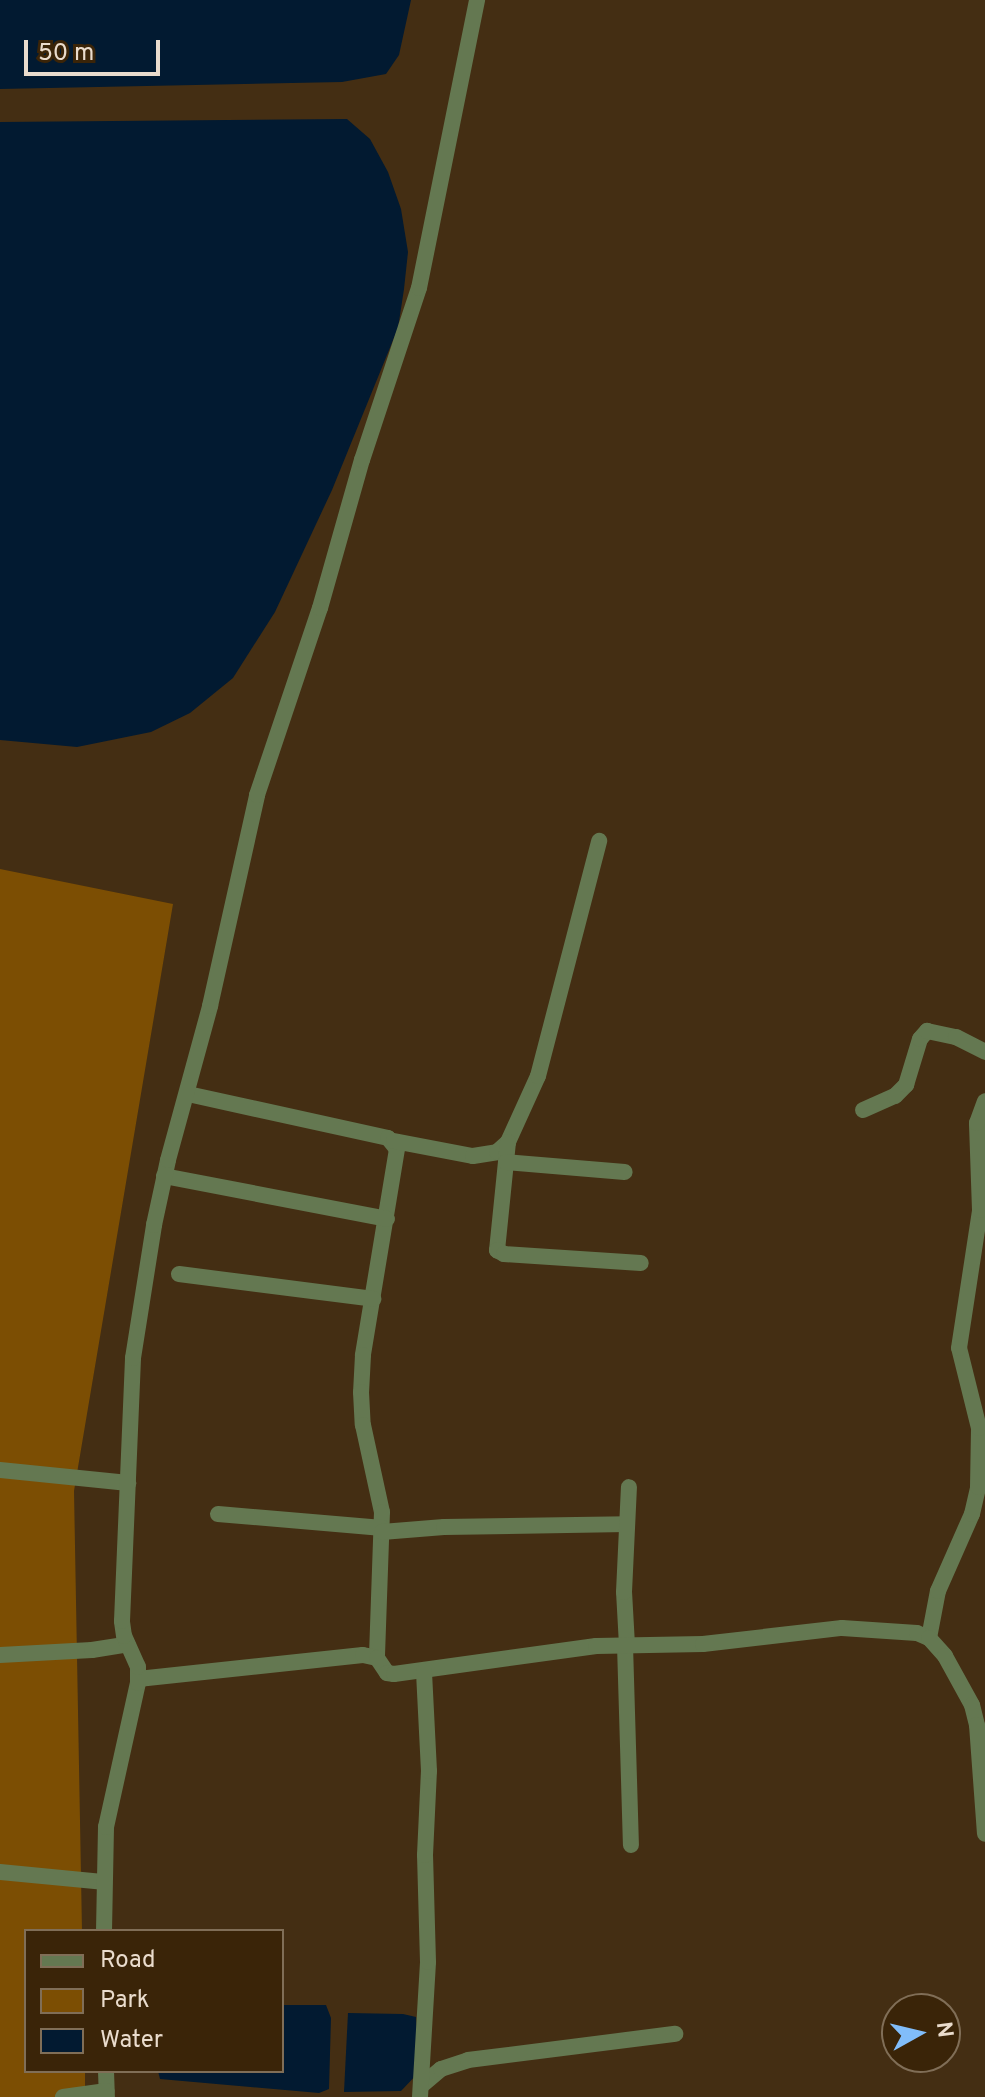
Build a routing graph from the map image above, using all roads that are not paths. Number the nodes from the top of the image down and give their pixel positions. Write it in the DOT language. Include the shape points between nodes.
graph roads {
  1 [pos="477,0"];
  2 [pos="599,841"];
  3 [pos="985,1052"];
  4 [pos="188,1094"];
  5 [pos="985,1101"];
  6 [pos="863,1110"];
  7 [pos="394,1141"];
  8 [pos="508,1142"];
  9 [pos="506,1162"];
  10 [pos="625,1172"];
  11 [pos="164,1176"];
  12 [pos="387,1219"];
  13 [pos="641,1263"];
  14 [pos="179,1274"];
  15 [pos="373,1299"];
  16 [pos="983,1458"];
  17 [pos="0,1470"];
  18 [pos="128,1483"];
  19 [pos="629,1487"];
  20 [pos="218,1514"];
  21 [pos="627,1524"];
  22 [pos="382,1530"];
  23 [pos="625,1638"];
  24 [pos="929,1638"];
  25 [pos="128,1644"];
  26 [pos="0,1655"];
  27 [pos="382,1665"];
  28 [pos="424,1671"];
  29 [pos="138,1679"];
  30 [pos="985,1834"];
  31 [pos="631,1845"];
  32 [pos="0,1872"];
  33 [pos="103,1882"];
  34 [pos="104,1929"];
  35 [pos="675,2034"];
  36 [pos="106,2073"];
  37 [pos="421,2091"];
  38 [pos="107,2094"];
  39 [pos="63,2097"];
  1 -- 4 [label="street" via="419,288 257,795"];
  2 -- 8 [label="street" via="538,1076"];
  3 -- 6 [label="street" via="956,1037 927,1031 906,1085"];
  4 -- 7 [label="street"];
  4 -- 11 [label="street"];
  5 -- 16 [label="street" via="977,1123 980,1210 959,1348"];
  7 -- 8 [label="street" via="473,1156 497,1152"];
  7 -- 12 [label="street" via="398,1158"];
  8 -- 9 [label="street"];
  9 -- 10 [label="street"];
  9 -- 13 [label="street" via="496,1243 504,1254"];
  11 -- 12 [label="street"];
  11 -- 18 [label="street" via="133,1358"];
  12 -- 15 [label="street"];
  14 -- 15 [label="street"];
  15 -- 22 [label="street" via="361,1392"];
  16 -- 24 [label="street" via="972,1514 938,1591"];
  17 -- 18 [label="street"];
  18 -- 25 [label="street" via="122,1628"];
  19 -- 21 [label="street"];
  20 -- 22 [label="street"];
  21 -- 22 [label="street"];
  21 -- 23 [label="street"];
  22 -- 27 [label="street"];
  23 -- 24 [label="street" via="752,1640 842,1628"];
  23 -- 28 [label="street"];
  23 -- 31 [label="street"];
  24 -- 30 [label="street" via="972,1705"];
  25 -- 26 [label="street"];
  25 -- 29 [label="street"];
  27 -- 28 [label="street"];
  27 -- 29 [label="street" via="363,1655"];
  28 -- 37 [label="street" via="428,1962"];
  29 -- 33 [label="street" via="106,1827"];
  32 -- 33 [label="street"];
  33 -- 34 [label="street"];
  35 -- 37 [label="street" via="468,2060 441,2069"];
  36 -- 38 [label="street"];
  38 -- 39 [label="street"];
}
